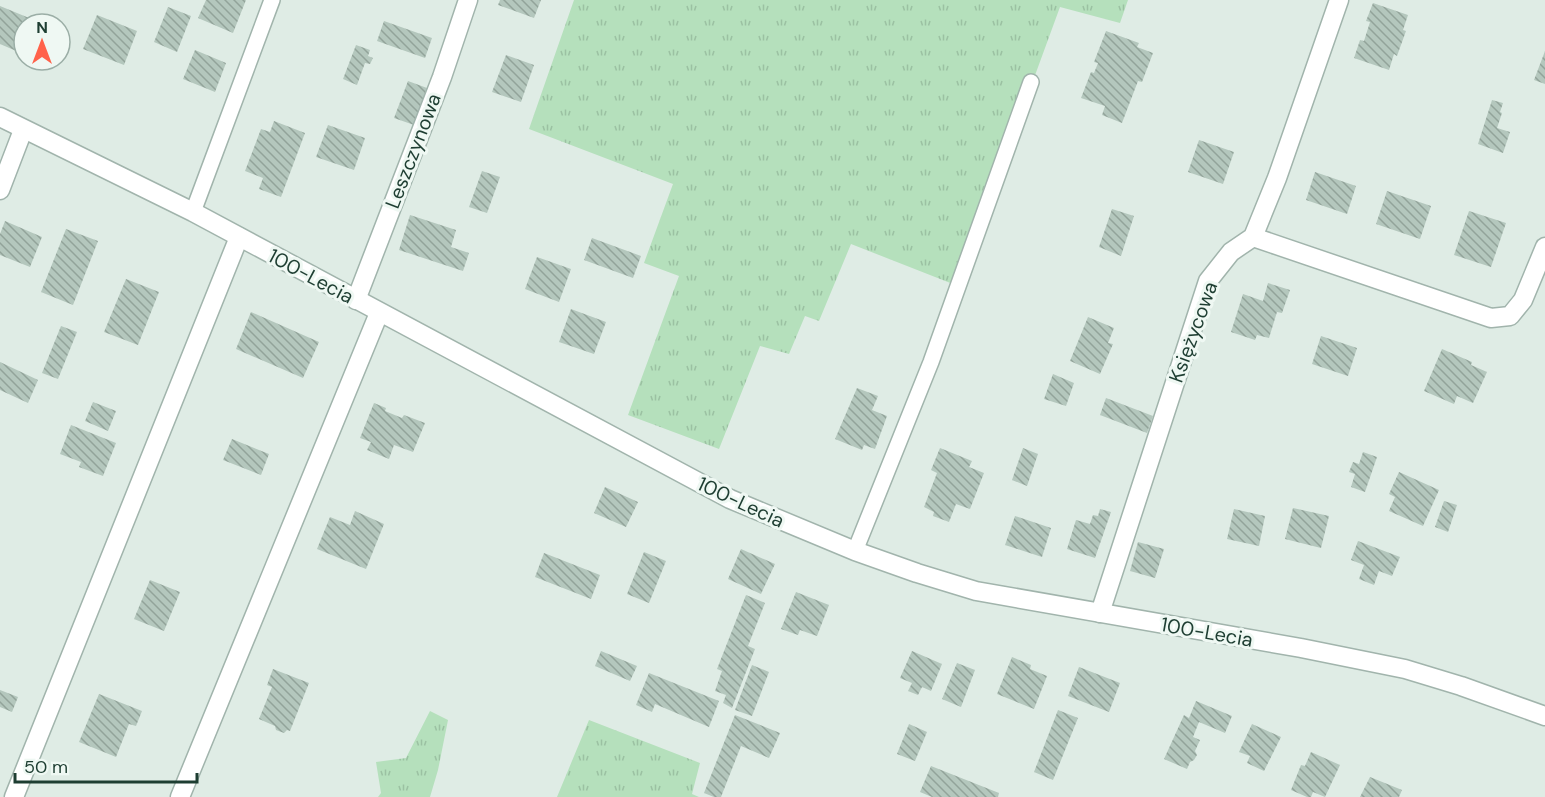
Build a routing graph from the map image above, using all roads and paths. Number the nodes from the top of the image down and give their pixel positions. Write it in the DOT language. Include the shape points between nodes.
graph roads {
  1 [pos="272,0"];
  2 [pos="468,0"];
  3 [pos="1339,0"];
  4 [pos="1031,82"];
  5 [pos="0,117"];
  6 [pos="23,130"];
  7 [pos="0,190"];
  8 [pos="193,212"];
  9 [pos="239,237"];
  10 [pos="1253,237"];
  11 [pos="1545,247"];
  12 [pos="356,300"];
  13 [pos="379,313"];
  14 [pos="855,551"];
  15 [pos="1100,613"];
  16 [pos="1545,716"];
  17 [pos="14,797"];
  18 [pos="180,797"];
  1 -- 8 [label="lane"];
  2 -- 12 [label="street, Leszczynowa"];
  3 -- 10 [label="street"];
  4 -- 14 [label="lane" via="931,362"];
  5 -- 6 [label="street, 100-Lecia"];
  6 -- 7 [label="street"];
  6 -- 8 [label="street, 100-Lecia"];
  8 -- 9 [label="street, 100-Lecia"];
  9 -- 12 [label="street, 100-Lecia"];
  9 -- 17 [label="street"];
  10 -- 11 [label="street" via="1491,318 1510,316 1523,300"];
  10 -- 15 [label="street, Księżycowa" via="1231,252 1208,281"];
  12 -- 13 [label="street, 100-Lecia"];
  13 -- 14 [label="street, 100-Lecia" via="730,499"];
  13 -- 18 [label="street"];
  14 -- 15 [label="street, 100-Lecia" via="976,591"];
  15 -- 16 [label="street, 100-Lecia" via="1405,669"];
}
